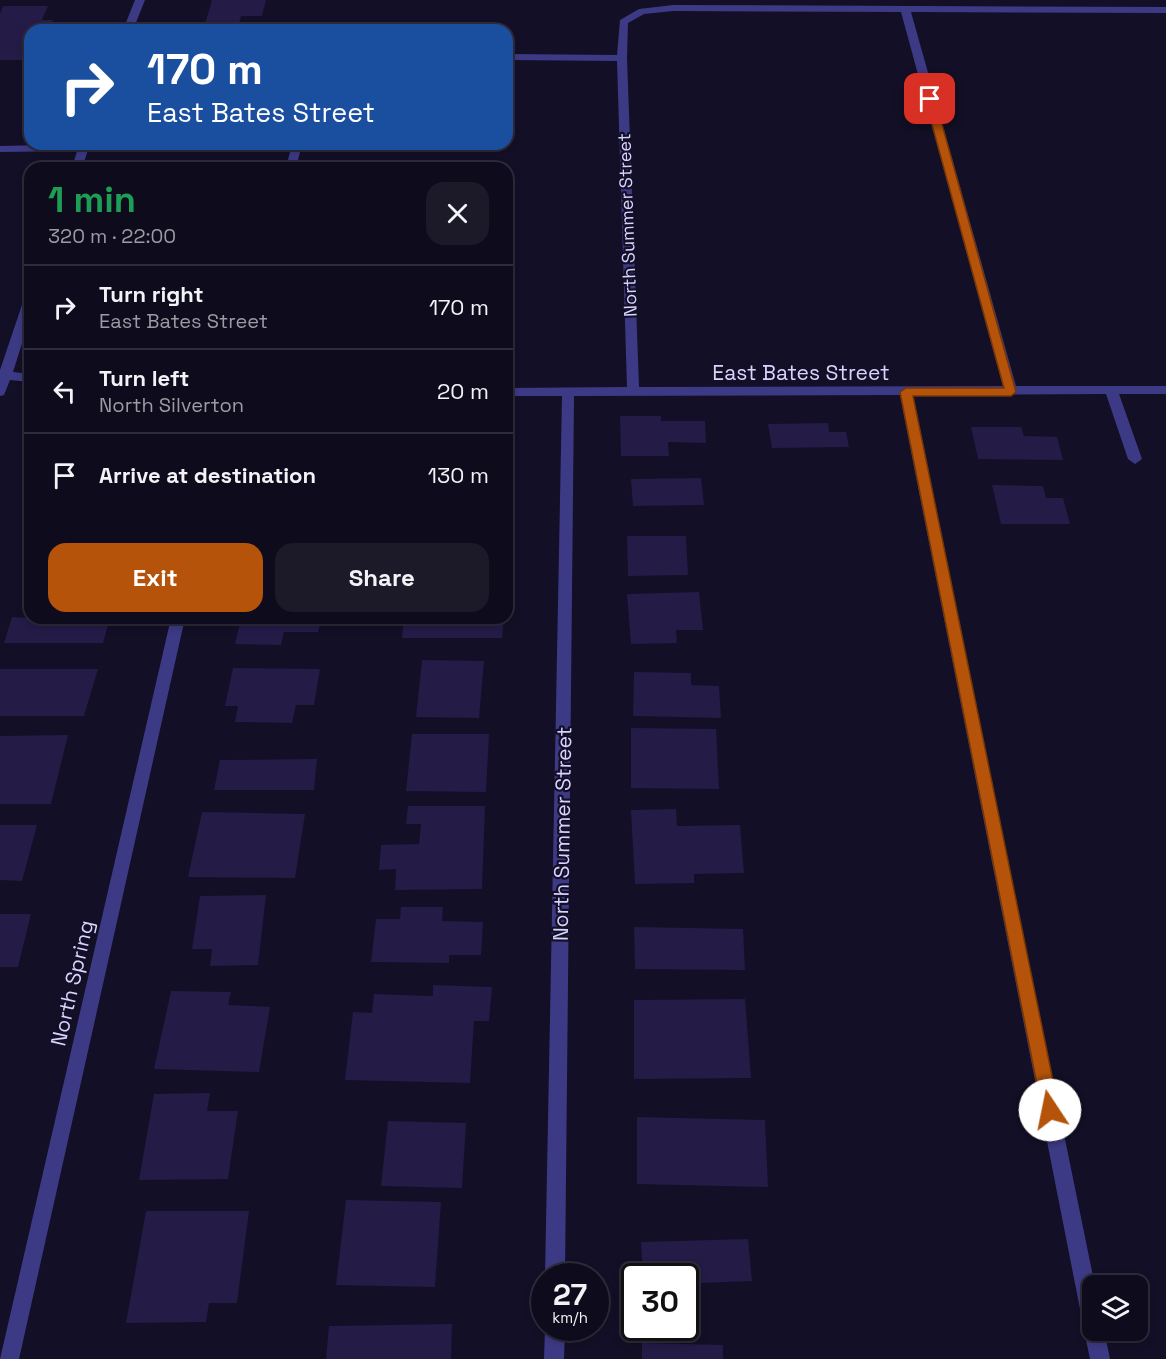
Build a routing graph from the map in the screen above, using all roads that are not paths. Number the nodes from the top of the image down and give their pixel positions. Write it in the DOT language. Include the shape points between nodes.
graph roads {
  1 [pos="140,0"];
  2 [pos="905,9"];
  3 [pos="1166,10"];
  4 [pos="130,24"];
  5 [pos="513,57"];
  6 [pos="622,58"];
  7 [pos="24,148"];
  8 [pos="0,149"];
  9 [pos="24,316"];
  10 [pos="3,374"];
  11 [pos="24,377"];
  12 [pos="1166,390"];
  13 [pos="1111,391"];
  14 [pos="0,392"];
  15 [pos="513,392"];
  16 [pos="568,392"];
  17 [pos="633,392"];
  18 [pos="906,392"];
  19 [pos="1011,392"];
  20 [pos="1135,459"];
  21 [pos="177,624"];
  22 [pos="555,1263"];
  23 [pos="1083,1275"];
  24 [pos="555,1341"];
  25 [pos="1096,1341"];
  26 [pos="9,1359"];
  27 [pos="554,1359"];
  28 [pos="1100,1359"];
  1 -- 4 [label="street"];
  2 -- 3 [label="street"];
  2 -- 6 [label="street, North Summer Street" via="642,11 623,22"];
  2 -- 19 [label="street"];
  5 -- 6 [label="street"];
  6 -- 17 [label="street, North Summer Street"];
  7 -- 8 [label="street"];
  9 -- 10 [label="street"];
  10 -- 11 [label="street"];
  10 -- 14 [label="street"];
  12 -- 13 [label="street, East Bates Street"];
  13 -- 19 [label="street, East Bates Street"];
  13 -- 20 [label="street"];
  15 -- 16 [label="street, East Bates Street"];
  16 -- 17 [label="street, East Bates Street"];
  16 -- 22 [label="street, North Summer Street"];
  17 -- 18 [label="street, East Bates Street"];
  18 -- 19 [label="street, East Bates Street"];
  18 -- 23 [label="street"];
  21 -- 26 [label="street, North Spring"];
  24 -- 27 [label="street"];
  25 -- 28 [label="street"];
}
